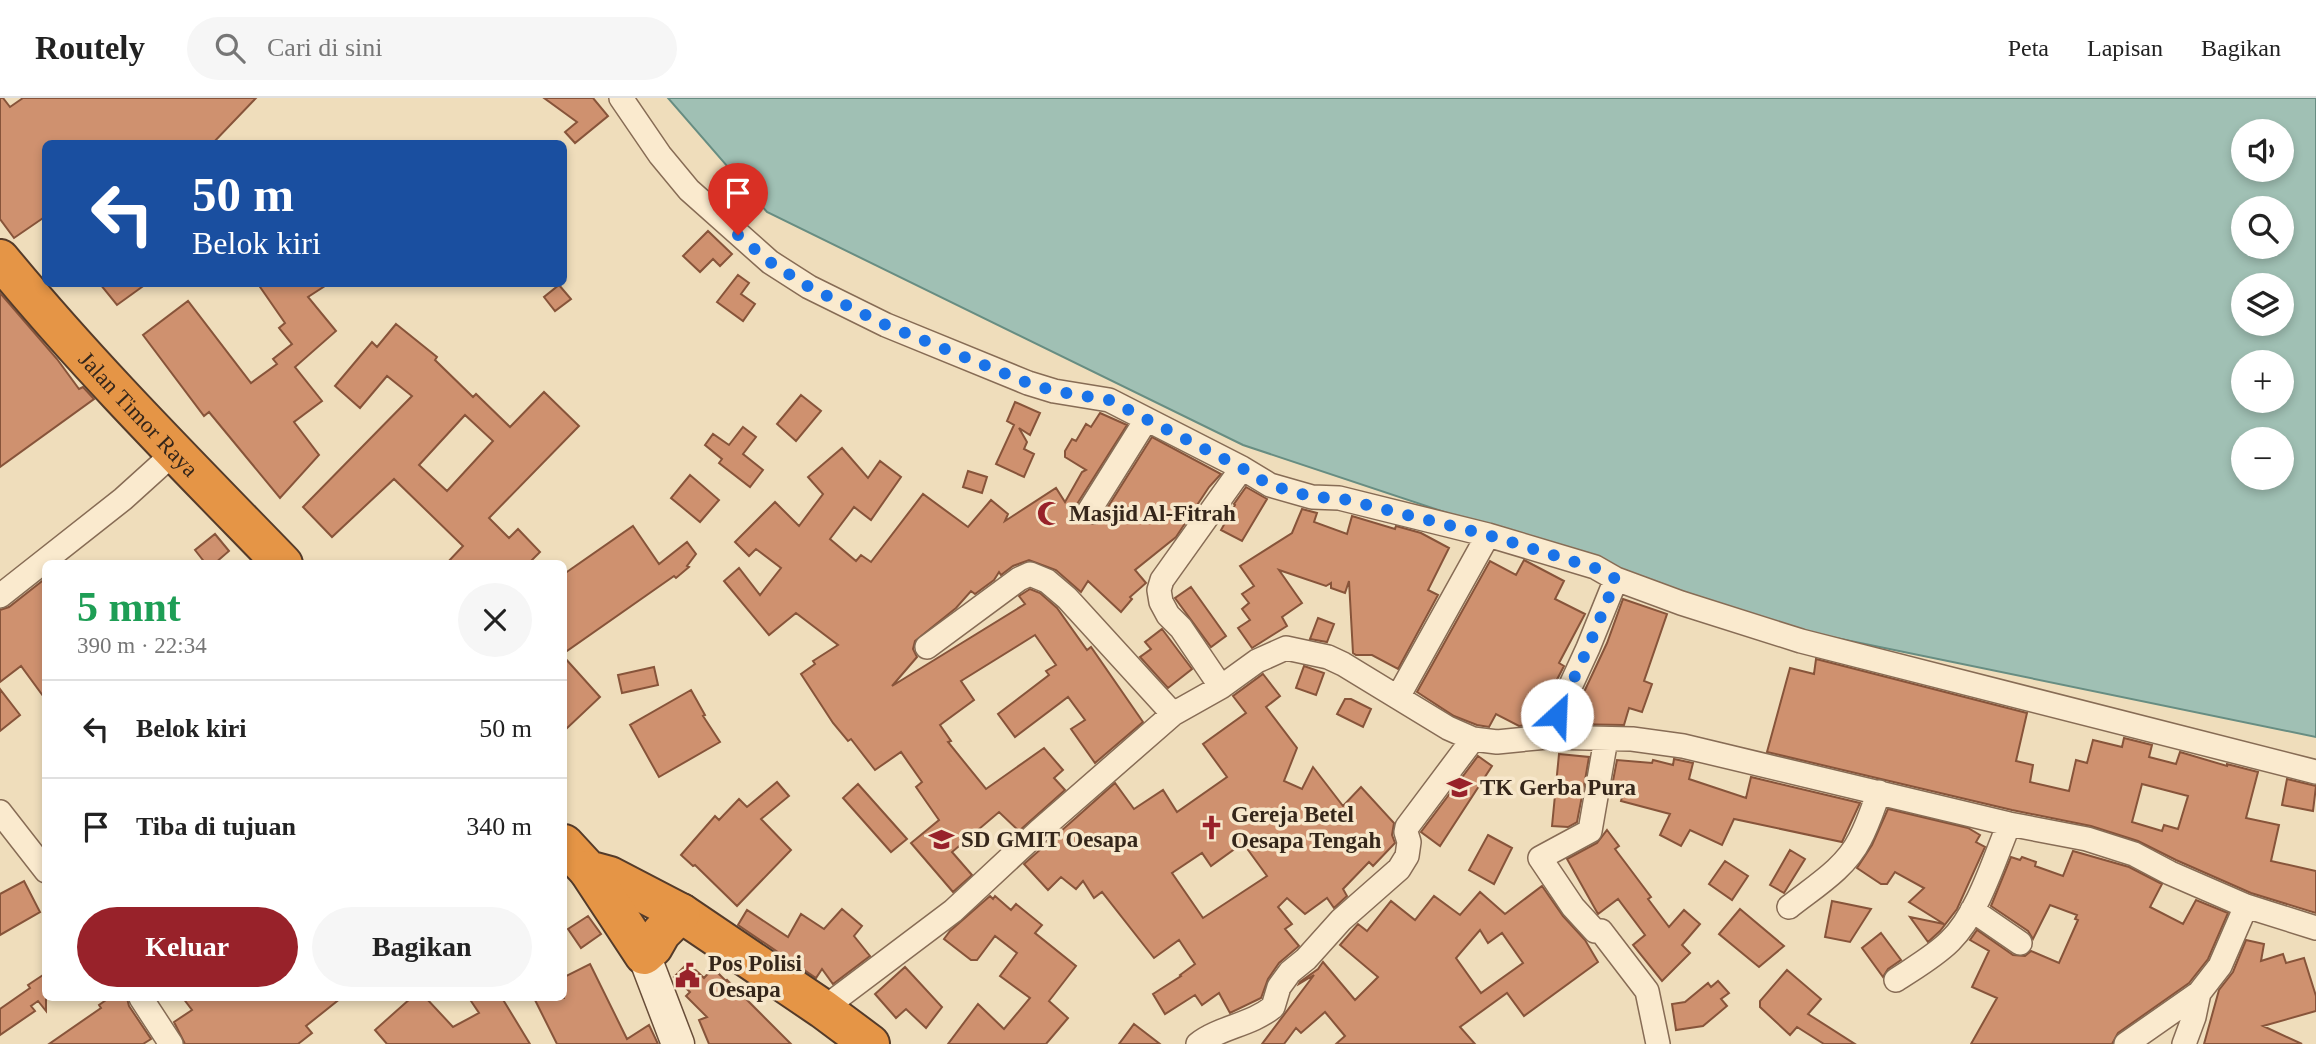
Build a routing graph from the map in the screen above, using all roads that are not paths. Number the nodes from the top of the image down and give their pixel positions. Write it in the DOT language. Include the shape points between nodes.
graph roads {
  1 [pos="621,98"];
  2 [pos="0,259"];
  3 [pos="1146,420"];
  4 [pos="175,452"];
  5 [pos="1242,468"];
  6 [pos="1089,511"];
  7 [pos="1488,535"];
  8 [pos="46,560"];
  9 [pos="279,560"];
  10 [pos="42,563"];
  11 [pos="1616,579"];
  12 [pos="0,596"];
  13 [pos="927,647"];
  14 [pos="1221,687"];
  15 [pos="1398,697"];
  16 [pos="1172,714"];
  17 [pos="1547,737"];
  18 [pos="1473,739"];
  19 [pos="1606,739"];
  20 [pos="2316,772"];
  21 [pos="1879,792"];
  22 [pos="0,813"];
  23 [pos="2009,824"];
  24 [pos="576,857"];
  25 [pos="42,866"];
  26 [pos="2246,906"];
  27 [pos="1789,907"];
  28 [pos="1972,910"];
  29 [pos="681,913"];
  30 [pos="2316,928"];
  31 [pos="2020,943"];
  32 [pos="644,955"];
  33 [pos="1896,980"];
  34 [pos="2199,993"];
  35 [pos="143,1001"];
  36 [pos="823,1009"];
  37 [pos="672,1041"];
  38 [pos="165,1043"];
  39 [pos="870,1044"];
  40 [pos="1198,1044"];
  41 [pos="1658,1044"];
  42 [pos="2126,1044"];
  43 [pos="2184,1044"];
  1 -- 3 [label="street" via="689,190 770,262 809,287 993,370 1054,391 1109,400"];
  2 -- 4 [label="highway, Jalan Timor Raya"];
  3 -- 5 [label="street"];
  3 -- 6 [label="street"];
  4 -- 8 [label="street"];
  4 -- 9 [label="highway, Jalan Timor Raya"];
  5 -- 7 [label="street" via="1270,485 1312,497 1339,498"];
  5 -- 14 [label="street" via="1159,590 1168,615"];
  7 -- 11 [label="street" via="1595,568"];
  7 -- 15 [label="street"];
  10 -- 12 [label="street"];
  11 -- 17 [label="street"];
  11 -- 20 [label="street" via="1801,641"];
  13 -- 16 [label="street" via="1030,574 1067,598"];
  14 -- 15 [label="street" via="1257,661 1286,648 1328,657"];
  14 -- 16 [label="street"];
  15 -- 18 [label="street"];
  16 -- 36 [label="street" via="953,911"];
  17 -- 18 [label="street" via="1497,742"];
  17 -- 19 [label="street"];
  18 -- 40 [label="street" via="1408,827 1408,856 1399,869 1290,972 1273,1007"];
  19 -- 21 [label="street" via="1683,746"];
  19 -- 41 [label="street" via="1590,831 1540,858 1573,907 1595,931 1601,931 1647,990"];
  21 -- 23 [label="street"];
  21 -- 27 [label="street" via="1851,853 1836,871"];
  22 -- 25 [label="street"];
  23 -- 26 [label="street" via="2087,839 2134,854"];
  23 -- 28 [label="street"];
  24 -- 29 [label="highway"];
  24 -- 32 [label="highway"];
  26 -- 30 [label="street"];
  26 -- 34 [label="street" via="2220,966"];
  28 -- 31 [label="street"];
  28 -- 33 [label="street" via="1950,942"];
  29 -- 32 [label="highway"];
  29 -- 36 [label="highway"];
  32 -- 37 [label="main road"];
  34 -- 42 [label="street"];
  34 -- 43 [label="street"];
  35 -- 38 [label="street"];
  36 -- 39 [label="highway"];
}
